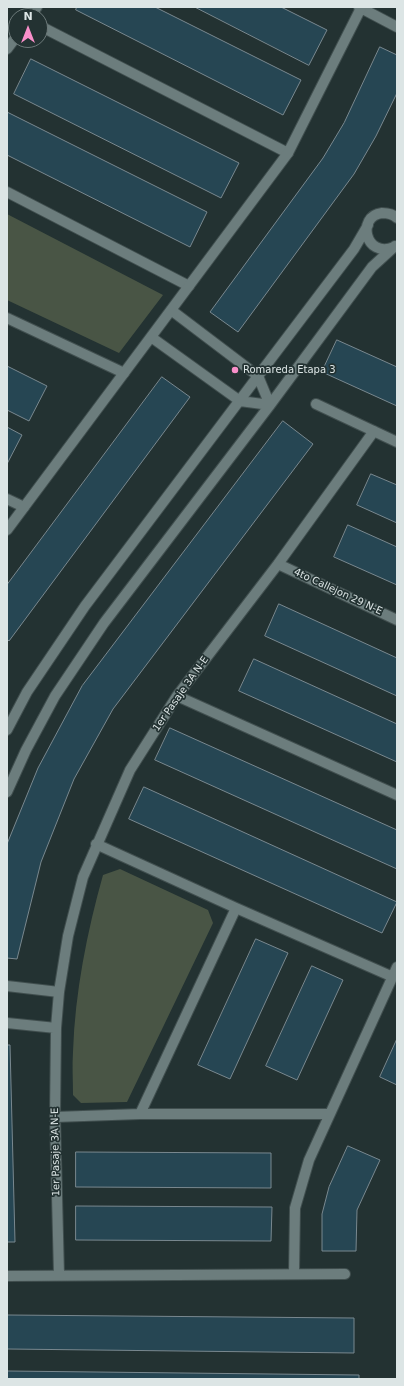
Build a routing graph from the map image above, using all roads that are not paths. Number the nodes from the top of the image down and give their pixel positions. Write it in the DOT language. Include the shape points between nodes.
graph roads {
  1 [pos="360,8"];
  2 [pos="397,27"];
  3 [pos="48,30"];
  4 [pos="288,153"];
  5 [pos="7,192"];
  6 [pos="396,215"];
  7 [pos="368,225"];
  8 [pos="396,245"];
  9 [pos="189,286"];
  10 [pos="171,310"];
  11 [pos="7,318"];
  12 [pos="151,337"];
  13 [pos="124,373"];
  14 [pos="258,376"];
  15 [pos="240,401"];
  16 [pos="270,404"];
  17 [pos="316,404"];
  18 [pos="374,431"];
  19 [pos="397,442"];
  20 [pos="7,499"];
  21 [pos="24,507"];
  22 [pos="7,530"];
  23 [pos="278,564"];
  24 [pos="397,620"];
  25 [pos="177,696"];
  26 [pos="7,730"];
  27 [pos="7,792"];
  28 [pos="397,795"];
  29 [pos="96,844"];
  30 [pos="236,908"];
  31 [pos="397,967"];
  32 [pos="393,977"];
  33 [pos="7,986"];
  34 [pos="59,992"];
  35 [pos="7,1023"];
  36 [pos="56,1028"];
  37 [pos="140,1114"];
  38 [pos="330,1114"];
  39 [pos="55,1117"];
  40 [pos="294,1274"];
  41 [pos="345,1274"];
  42 [pos="7,1276"];
  43 [pos="59,1276"];
  1 -- 2 [label="street"];
  1 -- 4 [label="street"];
  3 -- 4 [label="street"];
  4 -- 9 [label="street"];
  5 -- 9 [label="street"];
  6 -- 7 [label="street" via="379,214 370,220"];
  7 -- 8 [label="street" via="367,236 373,245 384,249"];
  7 -- 14 [label="street" via="354,250"];
  8 -- 16 [label="street" via="372,268"];
  9 -- 10 [label="street"];
  10 -- 12 [label="street"];
  10 -- 14 [label="street"];
  11 -- 13 [label="street"];
  12 -- 13 [label="street"];
  12 -- 15 [label="street"];
  13 -- 21 [label="street"];
  14 -- 15 [label="street"];
  14 -- 16 [label="street"];
  15 -- 16 [label="street"];
  15 -- 26 [label="street" via="85,606 27,692"];
  16 -- 27 [label="street" via="104,623 54,696"];
  17 -- 18 [label="street"];
  18 -- 19 [label="street"];
  18 -- 23 [label="street, 1er Pasaje 3A N-E"];
  20 -- 21 [label="street"];
  21 -- 22 [label="street"];
  23 -- 24 [label="street, 4to Callejon 29 N-E"];
  23 -- 25 [label="street, 1er Pasaje 3A N-E"];
  25 -- 28 [label="street"];
  25 -- 29 [label="street, 1er Pasaje 3A N-E" via="130,770"];
  29 -- 30 [label="street"];
  29 -- 34 [label="street, 1er Pasaje 3A N-E" via="83,877 68,936"];
  30 -- 32 [label="street"];
  30 -- 37 [label="street"];
  31 -- 32 [label="street"];
  32 -- 38 [label="street"];
  33 -- 34 [label="street"];
  34 -- 36 [label="street, 1er Pasaje 3A N-E"];
  35 -- 36 [label="street"];
  36 -- 39 [label="street, 1er Pasaje 3A N-E"];
  37 -- 38 [label="street"];
  37 -- 39 [label="street"];
  38 -- 40 [label="street" via="309,1160 296,1208"];
  39 -- 43 [label="street, 1er Pasaje 3A N-E"];
  40 -- 41 [label="street"];
  40 -- 43 [label="street"];
  42 -- 43 [label="street"];
}
